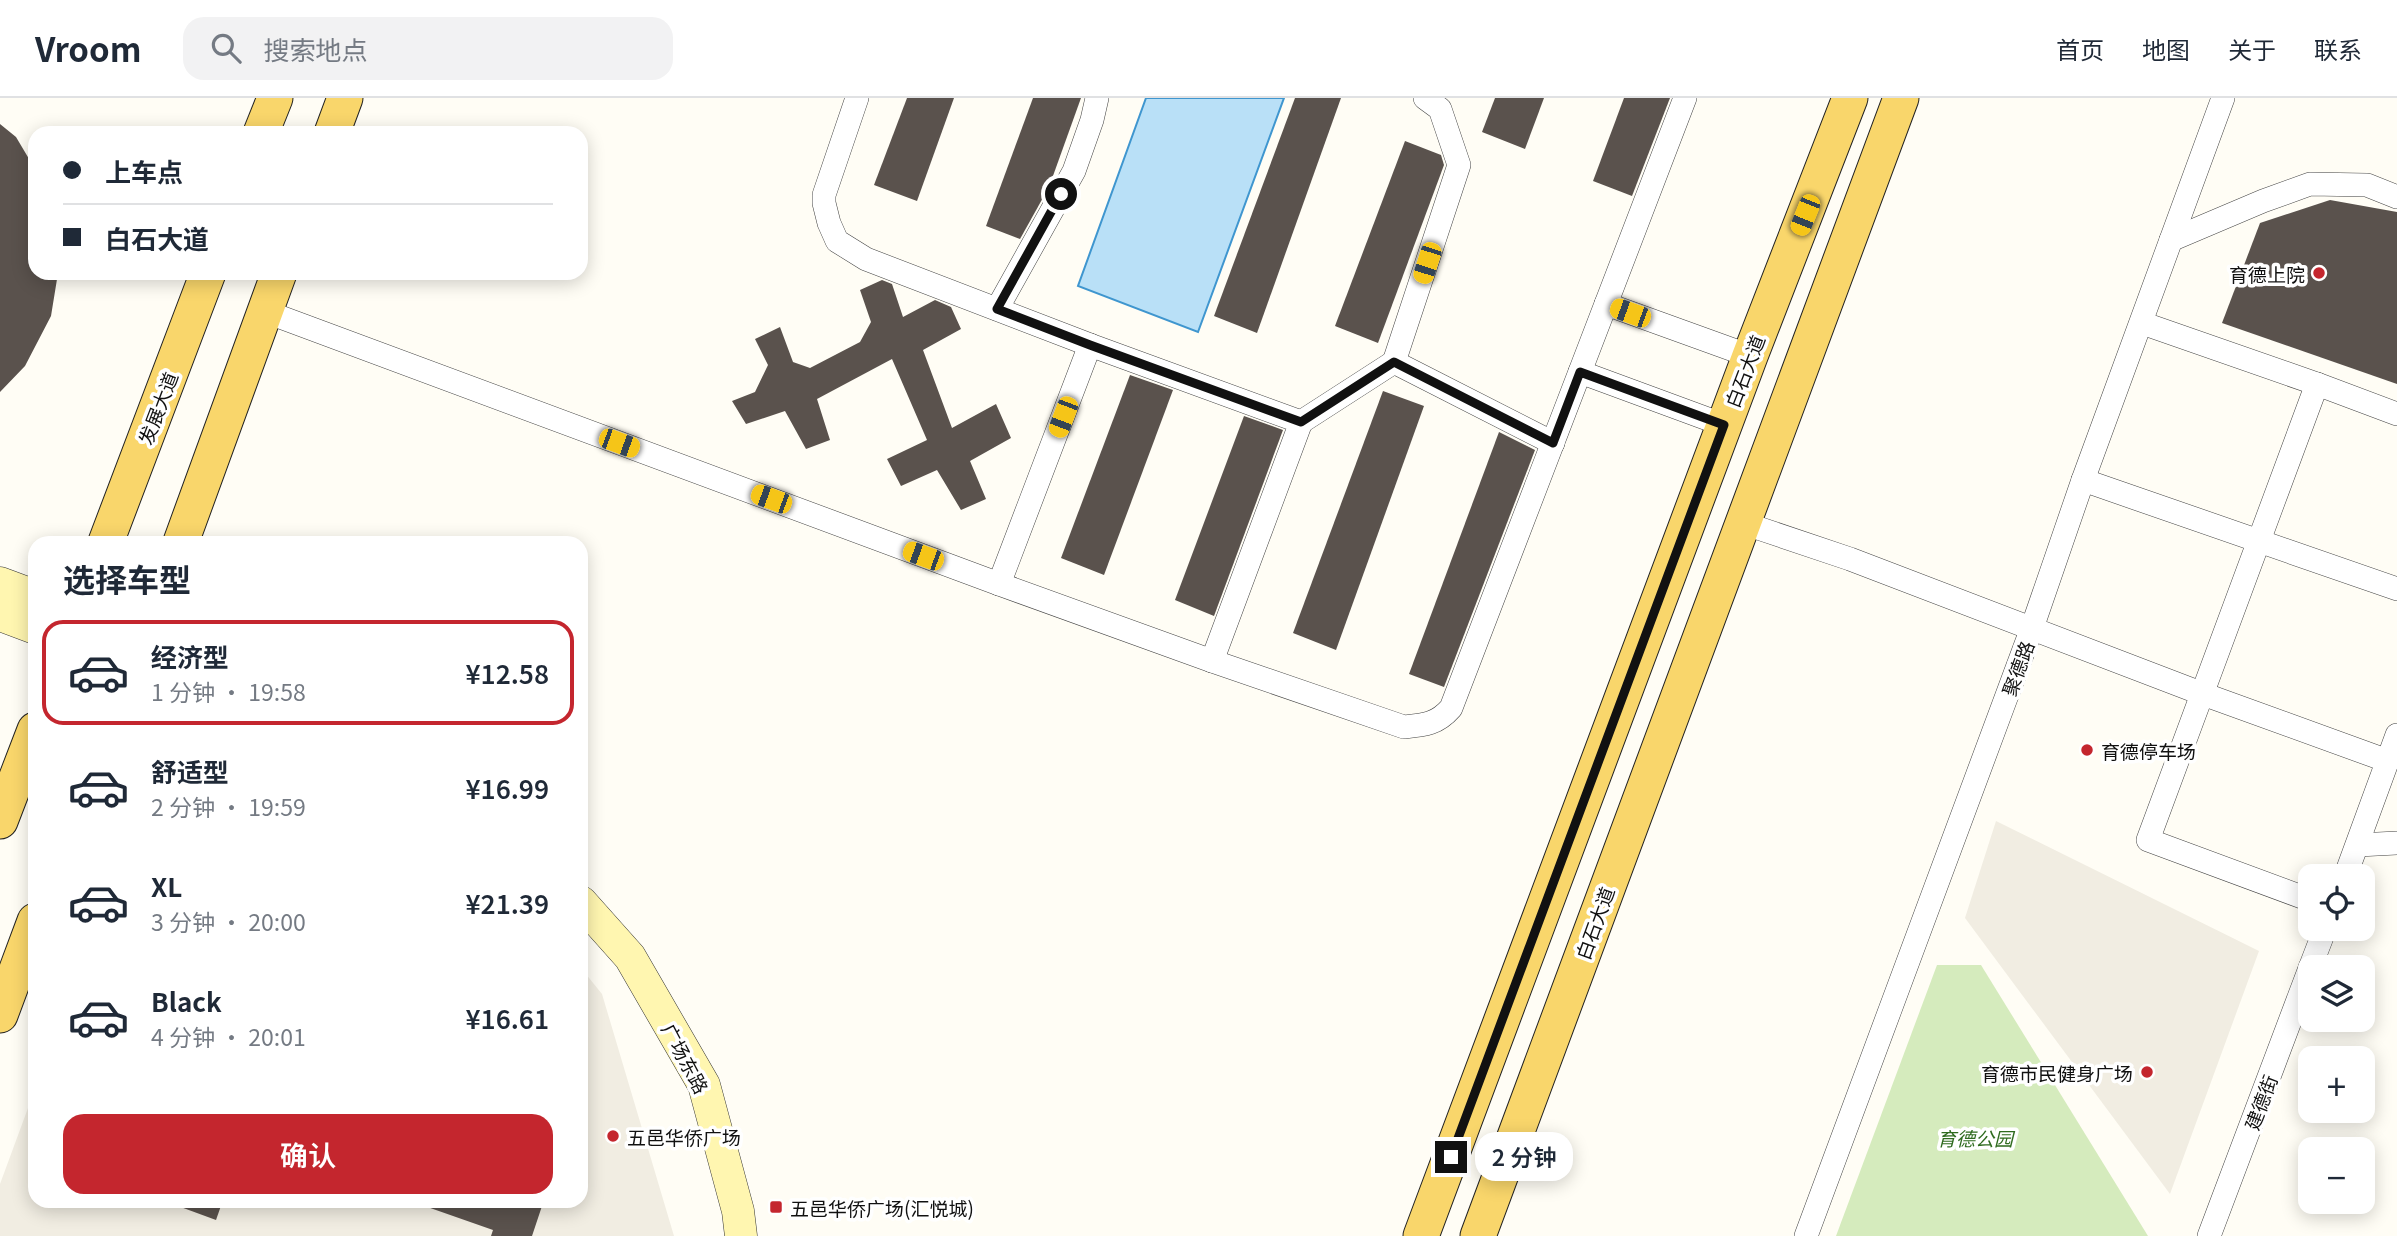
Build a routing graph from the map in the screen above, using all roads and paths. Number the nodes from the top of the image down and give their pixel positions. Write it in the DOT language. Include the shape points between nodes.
graph roads {
  1 [pos="275,98"];
  2 [pos="345,98"];
  3 [pos="857,98"];
  4 [pos="1097,98"];
  5 [pos="1685,98"];
  6 [pos="1850,98"];
  7 [pos="1902,98"];
  8 [pos="2224,98"];
  9 [pos="1436,102"];
  10 [pos="264,126"];
  11 [pos="335,126"];
  12 [pos="2397,197"];
  13 [pos="2171,240"];
  14 [pos="205,280"];
  15 [pos="276,280"];
  16 [pos="1606,304"];
  17 [pos="997,309"];
  18 [pos="264,311"];
  19 [pos="2143,323"];
  20 [pos="1090,345"];
  21 [pos="1750,356"];
  22 [pos="1394,362"];
  23 [pos="1580,372"];
  24 [pos="2317,383"];
  25 [pos="2397,414"];
  26 [pos="1301,422"];
  27 [pos="1724,425"];
  28 [pos="1553,443"];
  29 [pos="2083,480"];
  30 [pos="1743,523"];
  31 [pos="109,536"];
  32 [pos="183,536"];
  33 [pos="2258,542"];
  34 [pos="0,583"];
  35 [pos="999,584"];
  36 [pos="2397,590"];
  37 [pos="28,593"];
  38 [pos="0,615"];
  39 [pos="28,625"];
  40 [pos="2032,628"];
  41 [pos="1212,661"];
  42 [pos="2203,694"];
  43 [pos="2397,735"];
  44 [pos="28,748"];
  45 [pos="2388,761"];
  46 [pos="0,821"];
  47 [pos="2397,843"];
  48 [pos="2358,845"];
  49 [pos="2350,864"];
  50 [pos="2298,895"];
  51 [pos="588,910"];
  52 [pos="28,940"];
  53 [pos="2298,1000"];
  54 [pos="0,1015"];
  55 [pos="741,1236"];
  56 [pos="1422,1236"];
  57 [pos="1478,1236"];
  58 [pos="1806,1236"];
  59 [pos="2209,1236"];
  1 -- 10 [label="main road"];
  2 -- 11 [label="main road"];
  3 -- 17 [label="street" via="824,195 837,241 866,259"];
  4 -- 17 [label="street" via="1074,171"];
  5 -- 16 [label="street"];
  6 -- 21 [label="main road, 白石大道"];
  7 -- 30 [label="main road, 白石大道"];
  8 -- 13 [label="street, 聚德路"];
  9 -- 22 [label="street" via="1459,165"];
  12 -- 13 [label="street" via="2367,186 2310,184"];
  13 -- 19 [label="street, 聚德路"];
  14 -- 31 [label="main road, 发展大道"];
  15 -- 18 [label="main road"];
  16 -- 21 [label="street"];
  16 -- 23 [label="street"];
  17 -- 20 [label="street"];
  18 -- 32 [label="main road"];
  18 -- 35 [label="street"];
  19 -- 24 [label="street"];
  19 -- 29 [label="street, 聚德路"];
  20 -- 26 [label="street"];
  20 -- 35 [label="street"];
  21 -- 27 [label="main road, 白石大道"];
  22 -- 26 [label="street"];
  22 -- 28 [label="street"];
  23 -- 27 [label="street"];
  23 -- 28 [label="street"];
  24 -- 25 [label="street"];
  24 -- 33 [label="street"];
  26 -- 41 [label="street"];
  27 -- 56 [label="main road, 白石大道"];
  28 -- 41 [label="street" via="1451,708 1437,722 1404,727"];
  29 -- 33 [label="street"];
  29 -- 40 [label="street, 聚德路"];
  30 -- 40 [label="street"];
  30 -- 57 [label="main road, 白石大道"];
  33 -- 36 [label="street"];
  33 -- 42 [label="street"];
  34 -- 37 [label="main road"];
  35 -- 41 [label="street"];
  38 -- 39 [label="main road"];
  40 -- 42 [label="street"];
  40 -- 58 [label="street, 聚德路"];
  42 -- 45 [label="street"];
  42 -- 50 [label="street" via="2148,839"];
  43 -- 45 [label="street"];
  44 -- 46 [label="main road"];
  45 -- 48 [label="street"];
  47 -- 48 [label="street"];
  48 -- 49 [label="street"];
  51 -- 55 [label="main road, 广场东路" via="630,957 704,1086"];
  52 -- 54 [label="main road"];
  53 -- 59 [label="street, 建德街"];
}
